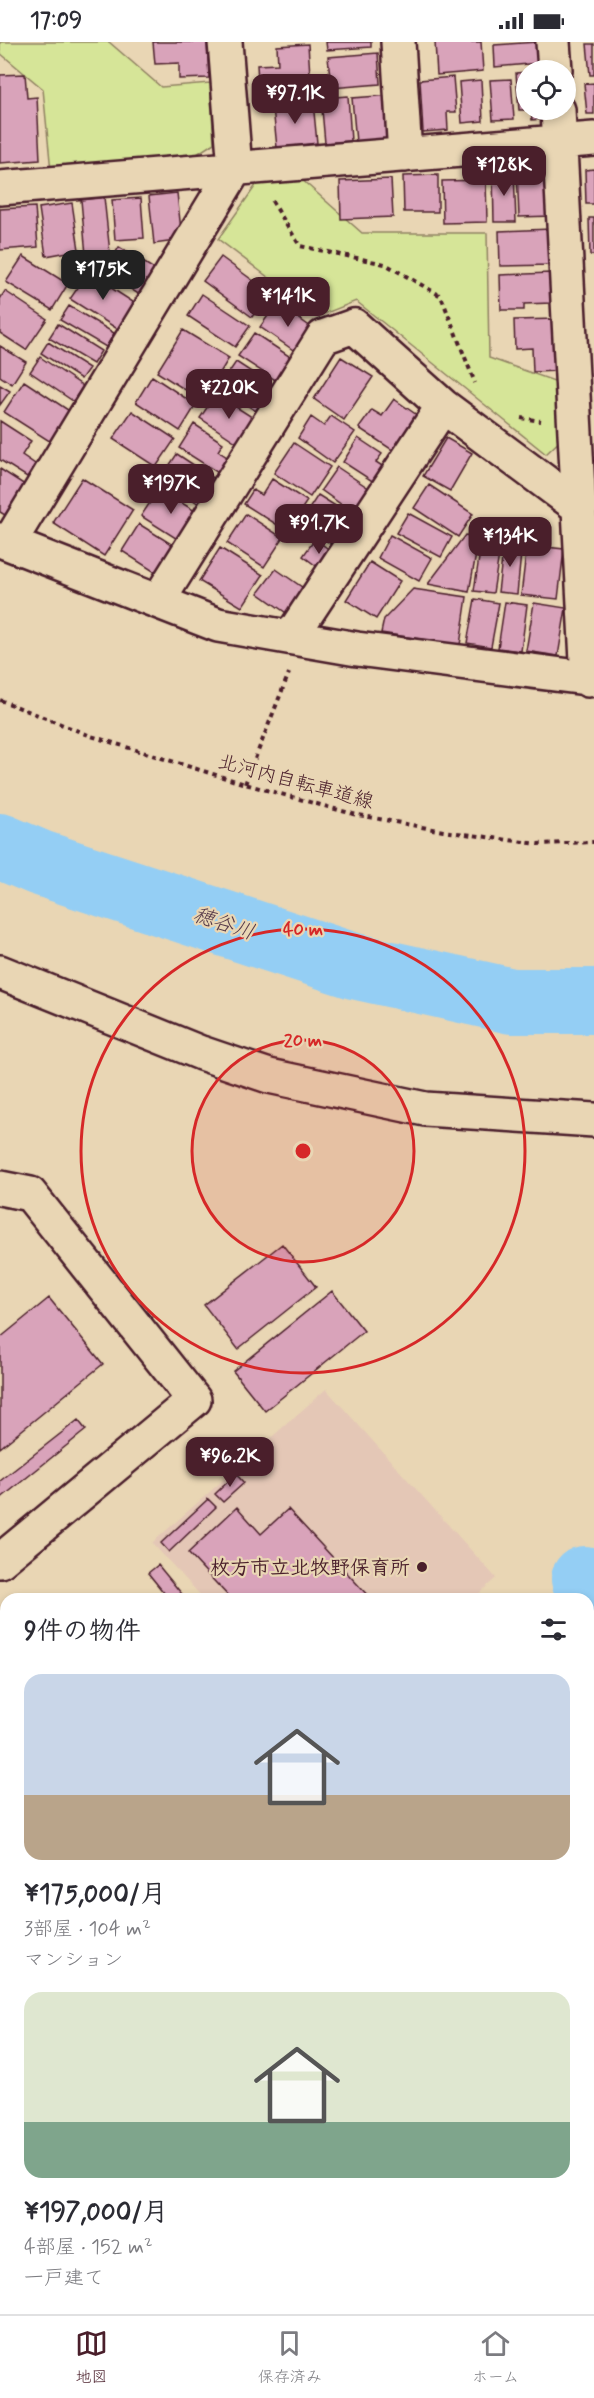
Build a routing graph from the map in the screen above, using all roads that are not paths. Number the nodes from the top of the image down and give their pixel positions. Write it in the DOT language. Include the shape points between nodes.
graph roads {
  1 [pos="225,42"];
  2 [pos="398,42"];
  3 [pos="553,42"];
  4 [pos="554,60"];
  5 [pos="559,120"];
  6 [pos="594,139"];
  7 [pos="560,142"];
  8 [pos="405,155"];
  9 [pos="235,169"];
  10 [pos="0,188"];
  11 [pos="443,406"];
  12 [pos="580,508"];
  13 [pos="5,541"];
  14 [pos="158,601"];
  15 [pos="297,638"];
  16 [pos="591,680"];
  17 [pos="0,972"];
  18 [pos="594,1120"];
  19 [pos="0,1188"];
  20 [pos="0,1561"];
  1 -- 9 [label="street"];
  2 -- 8 [label="street"];
  3 -- 4 [label="street"];
  5 -- 7 [label="street"];
  6 -- 7 [label="street"];
  7 -- 8 [label="street"];
  7 -- 12 [label="street"];
  8 -- 9 [label="street"];
  9 -- 10 [label="street"];
  9 -- 13 [label="street"];
  11 -- 12 [label="street"];
  11 -- 14 [label="street" via="354,326 323,337"];
  11 -- 15 [label="street"];
  12 -- 16 [label="street"];
  13 -- 14 [label="street"];
  14 -- 15 [label="street" via="218,625"];
  15 -- 16 [label="street"];
  17 -- 18 [label="street" via="201,1053 270,1076 425,1109"];
  19 -- 20 [label="street" via="30,1194 194,1400"];
}
